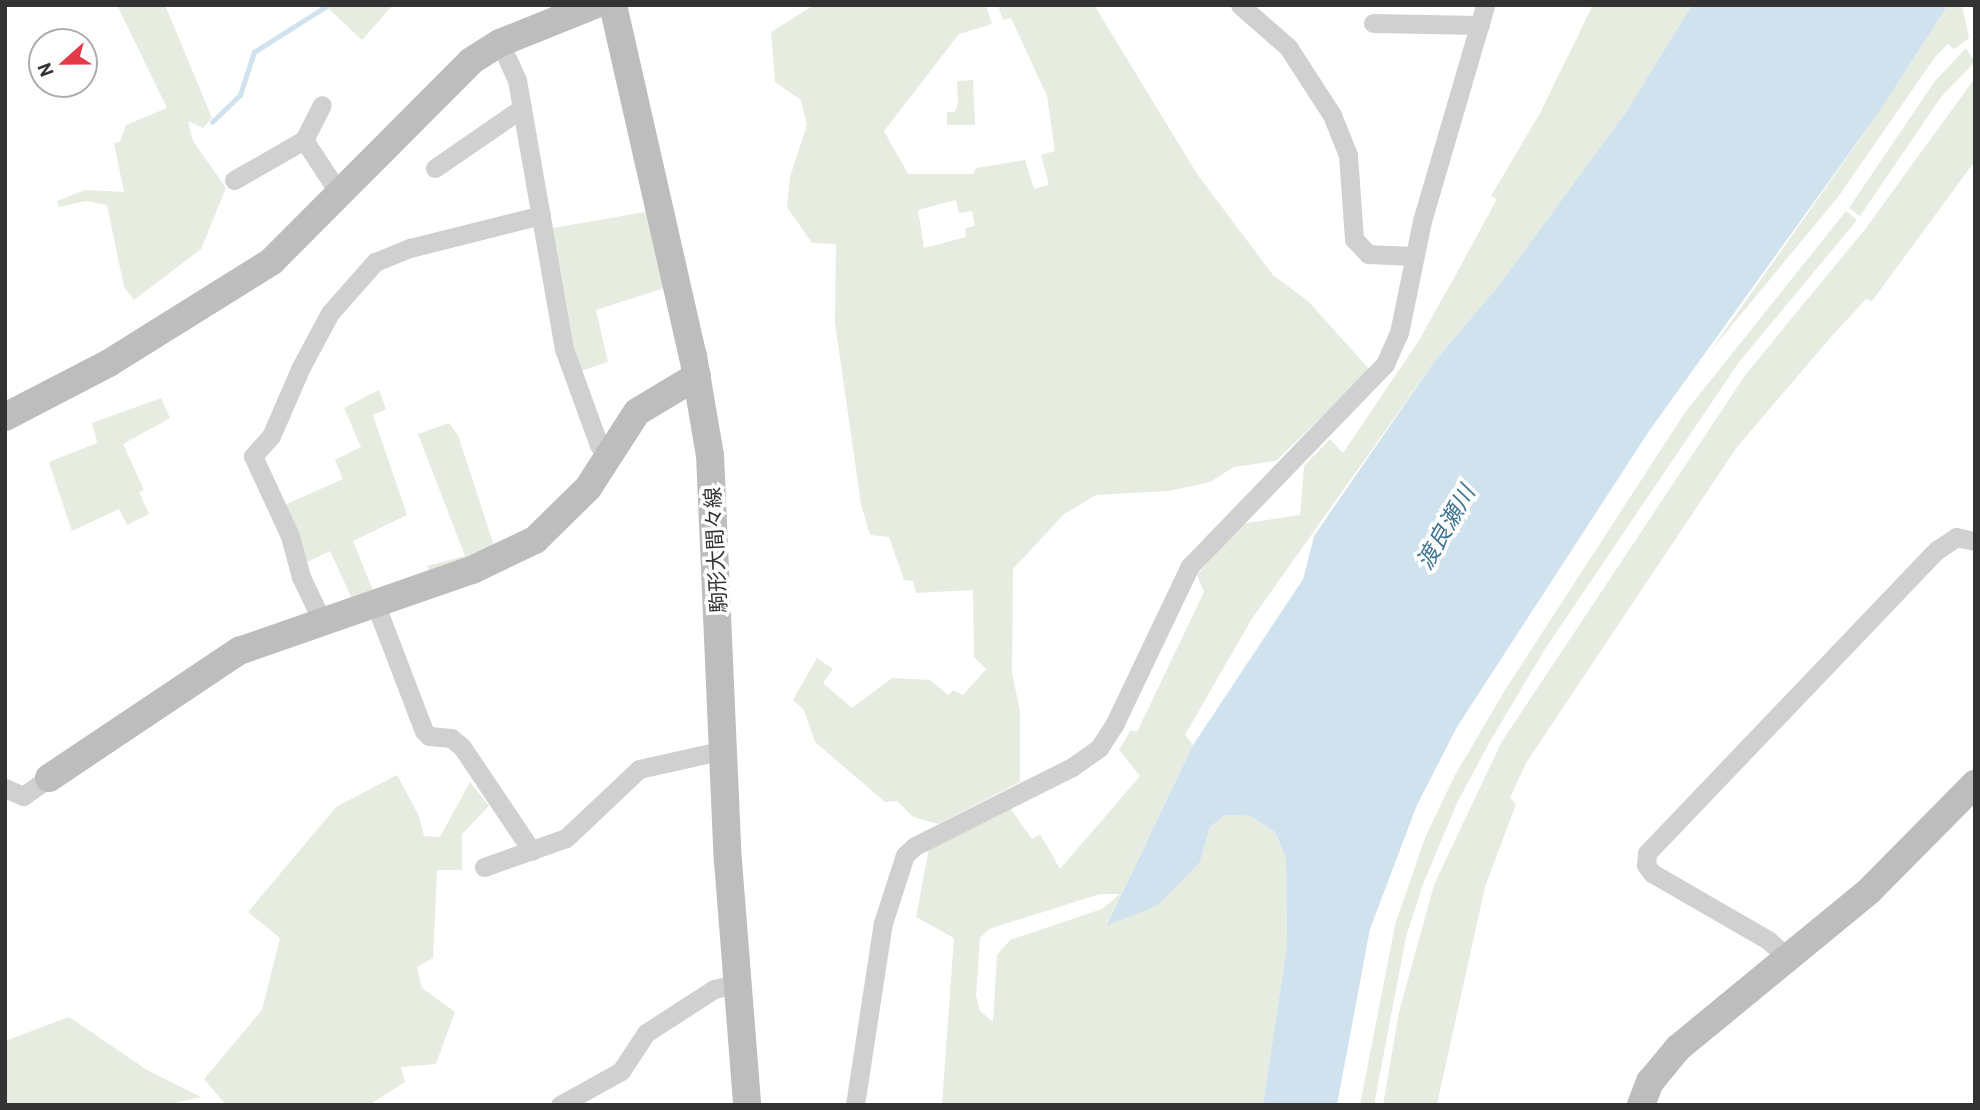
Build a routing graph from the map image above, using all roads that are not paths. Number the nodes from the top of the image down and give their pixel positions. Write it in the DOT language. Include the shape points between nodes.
graph roads {
  1 [pos="594,5"];
  2 [pos="613,5"];
  3 [pos="1240,5"];
  4 [pos="1485,5"];
  5 [pos="1373,23"];
  6 [pos="1480,25"];
  7 [pos="500,43"];
  8 [pos="322,105"];
  9 [pos="522,108"];
  10 [pos="303,140"];
  11 [pos="435,168"];
  12 [pos="234,180"];
  13 [pos="339,193"];
  14 [pos="541,215"];
  15 [pos="1413,256"];
  16 [pos="697,376"];
  17 [pos="5,416"];
  18 [pos="609,457"];
  19 [pos="1975,541"];
  20 [pos="374,603"];
  21 [pos="321,621"];
  22 [pos="724,750"];
  23 [pos="49,778"];
  24 [pos="1975,784"];
  25 [pos="5,788"];
  26 [pos="532,851"];
  27 [pos="485,867"];
  28 [pos="1788,958"];
  29 [pos="736,984"];
  30 [pos="560,1105"];
  31 [pos="747,1105"];
  32 [pos="855,1105"];
  33 [pos="1641,1105"];
  1 -- 7 [label="street"];
  2 -- 16 [label="street, 駒形大間々線"];
  3 -- 15 [label="street" via="1288,47 1332,115 1348,155 1354,239 1368,254"];
  4 -- 6 [label="street"];
  5 -- 6 [label="street"];
  6 -- 15 [label="street"];
  7 -- 9 [label="street" via="514,71"];
  7 -- 13 [label="street" via="471,61"];
  8 -- 10 [label="street"];
  9 -- 11 [label="street"];
  9 -- 14 [label="street"];
  10 -- 12 [label="street"];
  10 -- 13 [label="street"];
  13 -- 17 [label="street" via="272,261 236,286 44,400"];
  14 -- 18 [label="street" via="564,349 599,445"];
  14 -- 21 [label="street" via="410,248 375,262 330,313 300,367 271,436 253,456 290,536 301,577"];
  15 -- 32 [label="street" via="1399,333 1385,364 1192,562 1103,744 1083,761 905,855 883,923"];
  16 -- 18 [label="street" via="643,407"];
  16 -- 22 [label="street, 駒形大間々線" via="714,508"];
  18 -- 20 [label="street" via="577,503 535,540 472,570"];
  19 -- 28 [label="street" via="1956,537 1937,550 1647,853 1646,864 1652,873 1768,940"];
  20 -- 21 [label="street"];
  20 -- 26 [label="street" via="424,731 429,736 451,738 463,747"];
  21 -- 23 [label="street" via="222,660"];
  22 -- 26 [label="street" via="639,769 574,832"];
  22 -- 29 [label="street, 駒形大間々線"];
  23 -- 25 [label="street" via="23,796"];
  24 -- 28 [label="street" via="1877,883"];
  26 -- 27 [label="street"];
  28 -- 33 [label="street" via="1678,1048 1650,1082"];
  29 -- 30 [label="street" via="714,989 655,1027 637,1042 621,1071"];
  29 -- 31 [label="street, 駒形大間々線"];
}
